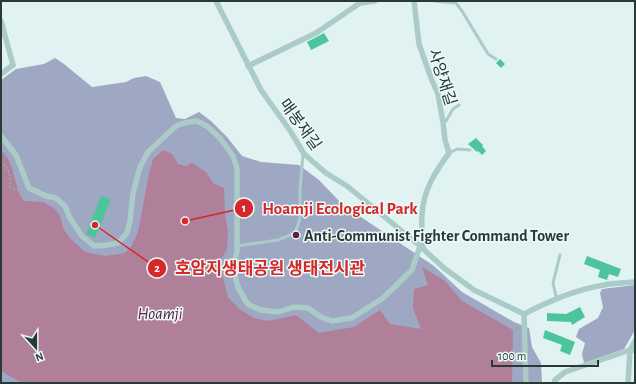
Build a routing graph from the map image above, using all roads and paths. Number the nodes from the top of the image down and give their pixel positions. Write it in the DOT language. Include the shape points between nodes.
graph roads {
  1 [pos="216,1"];
  2 [pos="375,1"];
  3 [pos="414,1"];
  4 [pos="434,1"];
  5 [pos="1,21"];
  6 [pos="496,59"];
  7 [pos="248,66"];
  8 [pos="1,74"];
  9 [pos="459,104"];
  10 [pos="444,122"];
  11 [pos="210,134"];
  12 [pos="1,136"];
  13 [pos="470,150"];
  14 [pos="303,152"];
  15 [pos="449,153"];
  16 [pos="1,161"];
  17 [pos="232,161"];
  18 [pos="23,187"];
  19 [pos="237,246"];
  20 [pos="422,248"];
  21 [pos="560,254"];
  22 [pos="635,282"];
  23 [pos="557,300"];
  24 [pos="524,314"];
  25 [pos="635,341"];
  26 [pos="633,350"];
  27 [pos="526,383"];
  28 [pos="554,383"];
  29 [pos="628,383"];
  1 -- 7 [label="street, 매봉재길"];
  2 -- 7 [label="street" via="360,3 316,33"];
  3 -- 10 [label="street, 사양재길" via="419,44 438,94"];
  4 -- 6 [label="lane" via="456,3 488,54"];
  5 -- 8 [label="street" via="13,65"];
  7 -- 14 [label="street, 매봉재길"];
  9 -- 10 [label="lane"];
  10 -- 15 [label="street, 사양재길" via="444,140"];
  11 -- 17 [label="path" via="201,132 192,136 189,142 192,153 197,157 208,157 220,165"];
  12 -- 19 [label="street" via="16,155 29,188 56,198 65,206 82,236 94,246 108,246 118,243 127,233 140,166 148,152 176,126 197,121 220,138 236,162"];
  13 -- 15 [label="lane" via="457,149"];
  14 -- 19 [label="lane" via="300,219 295,233 278,240"];
  14 -- 20 [label="street, 매봉재길"];
  15 -- 20 [label="street" via="433,175 425,195"];
  16 -- 18 [label="path" via="10,174 10,187 18,190"];
  19 -- 20 [label="street" via="234,265 236,280 249,305 261,310 278,312 308,308 332,321 352,318 383,298 412,270"];
  20 -- 24 [label="street, 매봉재길" via="474,290"];
  21 -- 23 [label="lane" via="553,283"];
  22 -- 23 [label="street" via="603,285"];
  23 -- 24 [label="street"];
  24 -- 27 [label="street"];
  25 -- 26 [label="street"];
  26 -- 28 [label="street" via="565,372"];
  26 -- 29 [label="street"];
}
